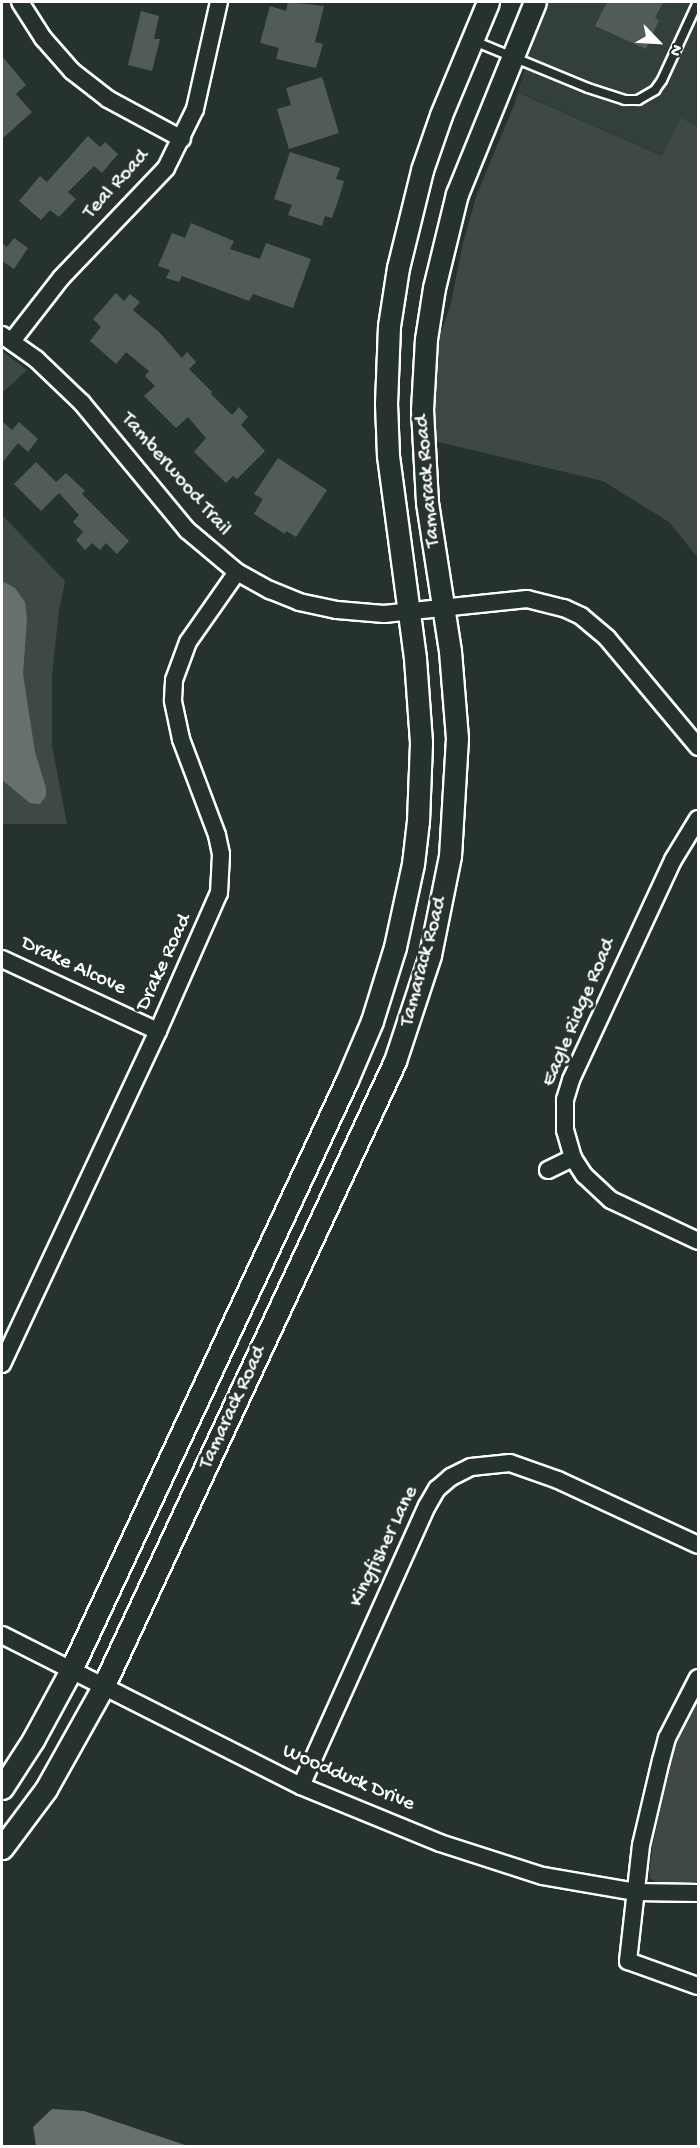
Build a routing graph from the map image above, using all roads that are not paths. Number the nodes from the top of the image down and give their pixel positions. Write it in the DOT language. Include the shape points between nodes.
graph roads {
  1 [pos="20,2"];
  2 [pos="219,2"];
  3 [pos="488,2"];
  4 [pos="535,2"];
  5 [pos="699,2"];
  6 [pos="472,40"];
  7 [pos="511,57"];
  8 [pos="182,139"];
  9 [pos="7,338"];
  10 [pos="237,572"];
  11 [pos="444,608"];
  12 [pos="410,612"];
  13 [pos="699,747"];
  14 [pos="699,819"];
  15 [pos="2,959"];
  16 [pos="158,1031"];
  17 [pos="573,1158"];
  18 [pos="548,1170"];
  19 [pos="699,1241"];
  20 [pos="2,1364"];
  21 [pos="699,1545"];
  22 [pos="2,1635"];
  23 [pos="71,1670"];
  24 [pos="699,1678"];
  25 [pos="103,1687"];
  26 [pos="301,1786"];
  27 [pos="2,1788"];
  28 [pos="2,1848"];
  29 [pos="636,1892"];
  30 [pos="699,1893"];
  31 [pos="699,1986"];
  1 -- 8 [label="street" via="43,38 72,72 108,99"];
  2 -- 8 [label="street, Teal Road" via="195,109"];
  3 -- 6 [label="street, Tamarack Road"];
  4 -- 7 [label="street, Tamarack Road"];
  5 -- 7 [label="lane" via="662,80 655,90 638,100 609,96"];
  6 -- 7 [label="lane"];
  6 -- 12 [label="street, Tamarack Road" via="422,170 409,215 389,326 388,455"];
  7 -- 11 [label="street, Tamarack Road" via="456,194 426,339 422,410 427,490"];
  8 -- 9 [label="street, Teal Road" via="166,168"];
  9 -- 10 [label="street, Tamberwood Trail" via="36,359 82,403 187,530"];
  10 -- 12 [label="street, Tamberwood Trail" via="299,602 337,610"];
  10 -- 16 [label="street, Drake Road" via="188,642 174,680 176,721 217,835 222,874 213,910"];
  11 -- 12 [label="street, Tamberwood Trail"];
  11 -- 13 [label="street, Tamberwood Trail" via="527,599 550,603 581,616 607,638"];
  11 -- 25 [label="street, Tamarack Road" via="455,694 457,775 444,889 419,995 395,1061"];
  12 -- 23 [label="street, Tamarack Road" via="421,742 418,821 406,905 384,985 347,1080"];
  14 -- 17 [label="street, Eagle Ridge Road" via="673,860 571,1080 565,1100 565,1130"];
  15 -- 16 [label="street, Drake Alcove"];
  16 -- 20 [label="street, Drake Road"];
  17 -- 18 [label="street"];
  17 -- 19 [label="street, Eagle Ridge Road" via="584,1175 611,1200"];
  21 -- 26 [label="street, Kingfisher Lane" via="558,1480 510,1463 471,1467 451,1477 437,1489 427,1506"];
  22 -- 23 [label="street, Woodduck Drive"];
  23 -- 25 [label="street, Woodduck Drive"];
  23 -- 27 [label="street, Tamarack Road"];
  24 -- 29 [label="street" via="667,1738 641,1845"];
  25 -- 26 [label="street, Woodduck Drive"];
  25 -- 28 [label="street, Tamarack Road" via="46,1789"];
  26 -- 29 [label="street, Woodduck Drive" via="440,1843 511,1867"];
  29 -- 30 [label="street, Woodduck Drive"];
  29 -- 31 [label="street" via="628,1961"];
}
